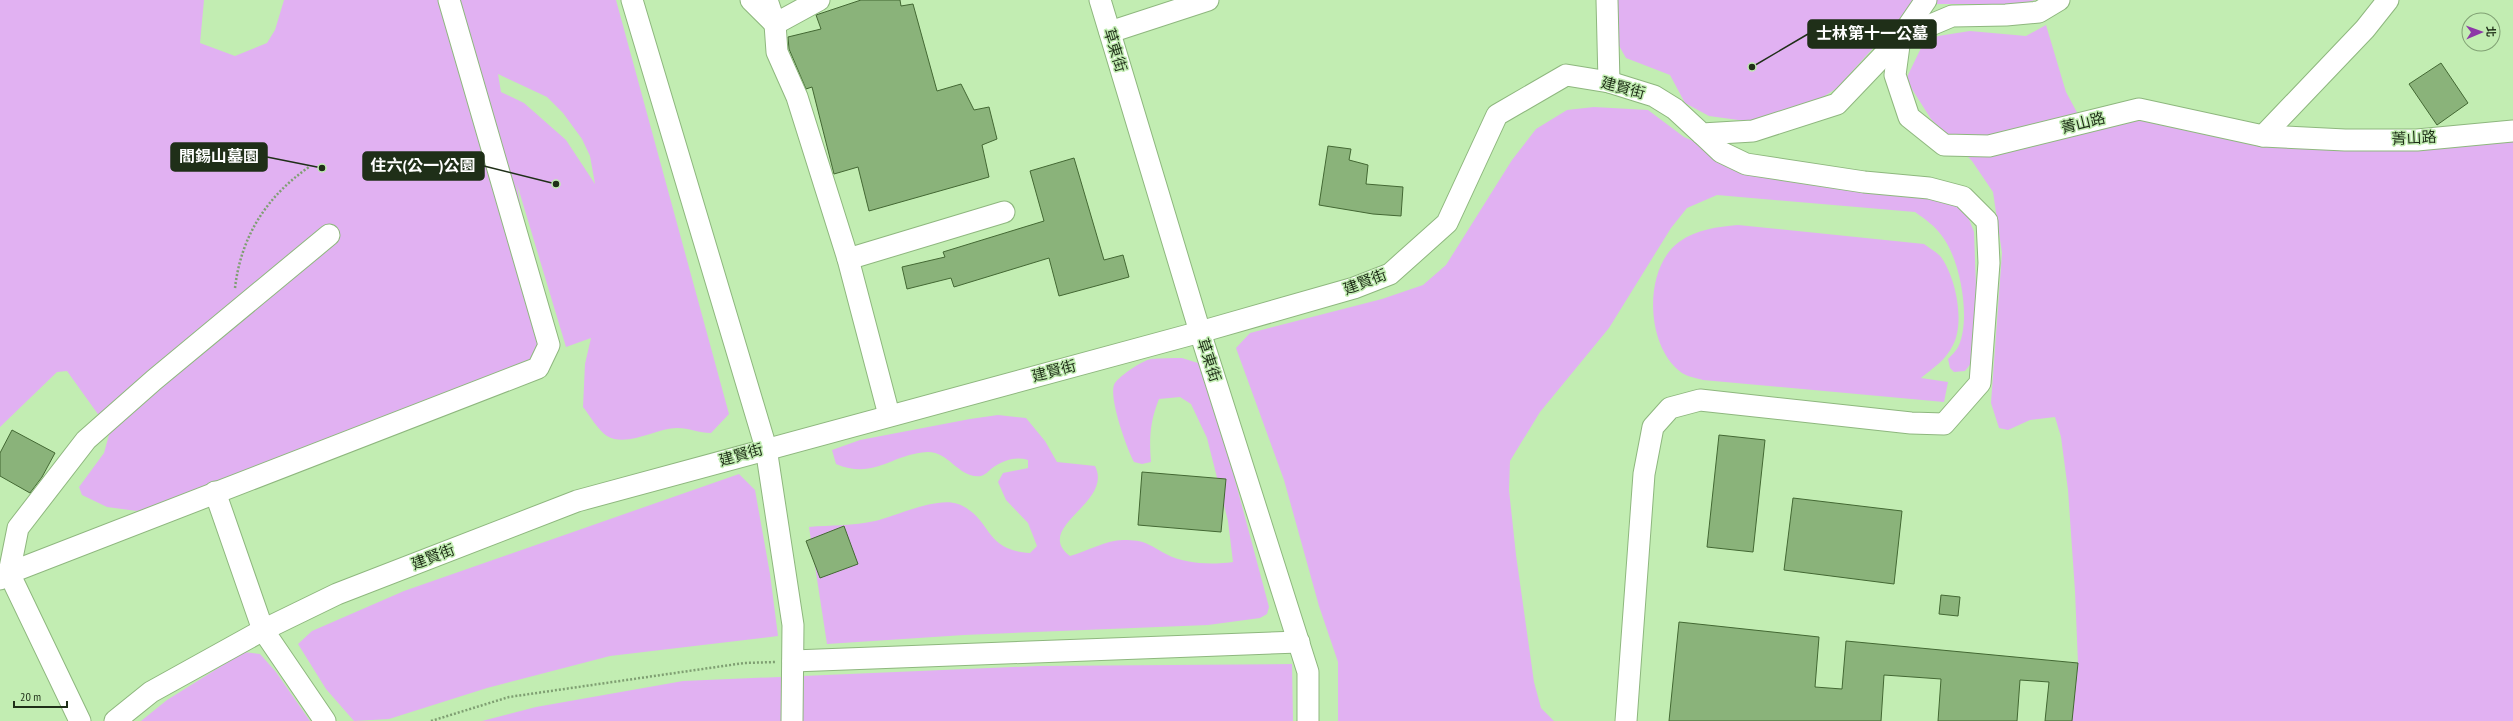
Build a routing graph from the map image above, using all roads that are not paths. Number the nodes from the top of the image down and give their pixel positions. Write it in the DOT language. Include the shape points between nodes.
graph roads {
  1 [pos="449,0"];
  2 [pos="632,0"];
  3 [pos="751,0"];
  4 [pos="767,0"];
  5 [pos="819,0"];
  6 [pos="1100,0"];
  7 [pos="1208,0"];
  8 [pos="1607,0"];
  9 [pos="1926,0"];
  10 [pos="2059,0"];
  11 [pos="2388,0"];
  12 [pos="775,24"];
  13 [pos="1110,32"];
  14 [pos="1900,38"];
  15 [pos="1609,82"];
  16 [pos="2513,131"];
  17 [pos="1702,134"];
  18 [pos="2263,136"];
  19 [pos="1004,212"];
  20 [pos="329,235"];
  21 [pos="848,259"];
  22 [pos="1200,332"];
  23 [pos="889,416"];
  24 [pos="766,448"];
  25 [pos="215,492"];
  26 [pos="5,576"];
  27 [pos="263,630"];
  28 [pos="1299,642"];
  29 [pos="793,661"];
  30 [pos="80,721"];
  31 [pos="115,721"];
  32 [pos="325,721"];
  33 [pos="792,721"];
  34 [pos="1308,721"];
  35 [pos="1626,721"];
  1 -- 25 [label="street" via="549,345 538,368"];
  2 -- 24 [label="street"];
  3 -- 12 [label="street"];
  4 -- 12 [label="street"];
  5 -- 12 [label="street"];
  6 -- 13 [label="street, 草東街"];
  7 -- 13 [label="street"];
  8 -- 15 [label="street"];
  9 -- 14 [label="street"];
  10 -- 14 [label="street" via="2039,12 1952,16"];
  11 -- 18 [label="street" via="2365,29"];
  12 -- 21 [label="street" via="777,52 797,97"];
  13 -- 22 [label="street, 草東街"];
  14 -- 17 [label="street" via="1837,104 1753,131"];
  14 -- 18 [label="street, 菁山路" via="1895,75 1909,117 1944,145 1989,146 2139,109"];
  15 -- 17 [label="street, 建賢街" via="1654,96 1675,109"];
  15 -- 22 [label="street, 建賢街" via="1566,75 1497,115 1446,223 1390,274 1354,288"];
  16 -- 18 [label="street, 菁山路" via="2417,140"];
  17 -- 35 [label="street, 建賢街" via="1721,152 1746,164 1864,182 1929,188 1963,197 1987,221 1989,263 1980,382 1944,424 1911,423 1700,400 1670,408 1653,426 1644,474"];
  19 -- 21 [label="street"];
  20 -- 26 [label="street" via="154,380 86,440 18,528"];
  21 -- 23 [label="street"];
  22 -- 23 [label="street, 建賢街"];
  22 -- 28 [label="street, 草東街"];
  23 -- 24 [label="street, 建賢街"];
  24 -- 27 [label="street, 建賢街" via="576,501 337,594"];
  24 -- 29 [label="street" via="793,625"];
  25 -- 26 [label="street"];
  25 -- 27 [label="street"];
  26 -- 30 [label="street"];
  27 -- 31 [label="street, 建賢街" via="151,692"];
  27 -- 32 [label="street"];
  28 -- 29 [label="street"];
  28 -- 34 [label="street, 草東街" via="1308,672"];
  29 -- 33 [label="street"];
}
